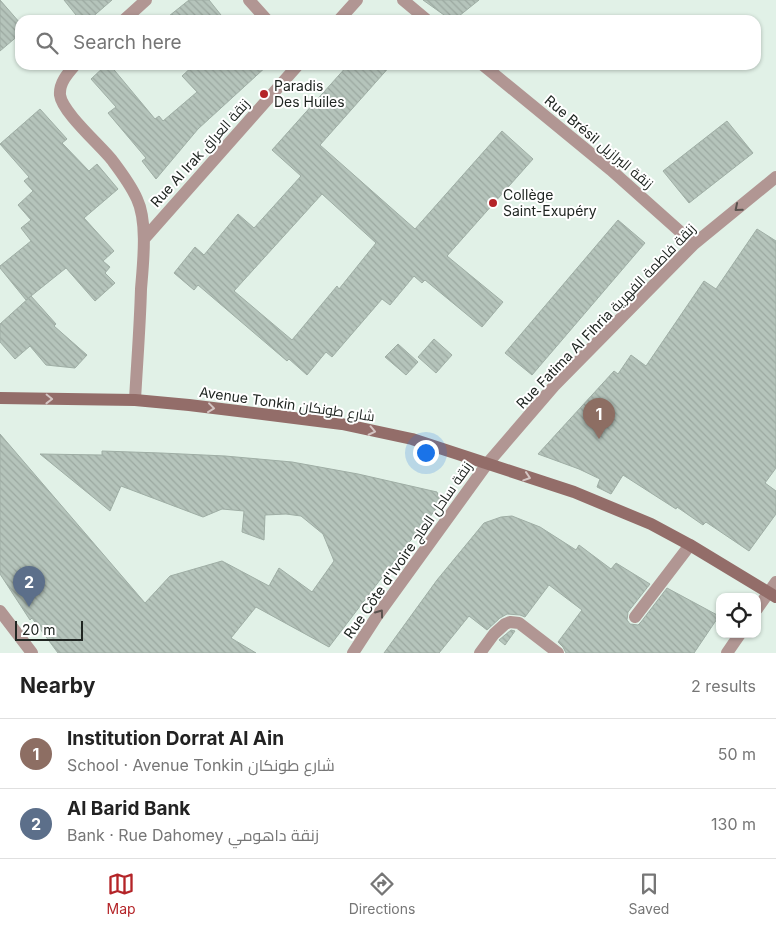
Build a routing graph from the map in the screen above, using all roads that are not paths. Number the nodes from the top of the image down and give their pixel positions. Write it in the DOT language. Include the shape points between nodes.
graph roads {
  1 [pos="146,0"];
  2 [pos="249,0"];
  3 [pos="357,0"];
  4 [pos="403,0"];
  5 [pos="130,15"];
  6 [pos="262,15"];
  7 [pos="344,15"];
  8 [pos="421,15"];
  9 [pos="70,70"];
  10 [pos="294,70"];
  11 [pos="489,70"];
  12 [pos="776,176"];
  13 [pos="144,238"];
  14 [pos="694,244"];
  15 [pos="0,398"];
  16 [pos="135,400"];
  17 [pos="487,464"];
  18 [pos="690,545"];
  19 [pos="774,590"];
  20 [pos="761,605"];
  21 [pos="0,612"];
  22 [pos="635,617"];
  23 [pos="737,638"];
  24 [pos="32,653"];
  25 [pos="352,653"];
  26 [pos="480,653"];
  27 [pos="558,653"];
  28 [pos="727,653"];
  1 -- 5 [label="street"];
  2 -- 6 [label="street"];
  3 -- 7 [label="street"];
  4 -- 8 [label="street"];
  9 -- 13 [label="street" via="64,77 60,93 62,102 112,160 133,191 141,210"];
  10 -- 13 [label="street, Rue Al Irak زنقة العراق"];
  11 -- 14 [label="street, Rue Brésil زنقة البرازيل" via="612,170"];
  12 -- 14 [label="street, Rue Fatima Al Fihria زنقة فاطمة الفهرية, one-way"];
  13 -- 16 [label="street"];
  14 -- 17 [label="street, Rue Fatima Al Fihria زنقة فاطمة الفهرية" via="554,386"];
  15 -- 16 [label="street, Avenue Tonkin شارع طونكان, one-way"];
  16 -- 17 [label="street, Avenue Tonkin شارع طونكان, one-way" via="342,424 412,439"];
  17 -- 18 [label="street, Avenue Tonkin شارع طونكان, one-way" via="574,492 651,524"];
  25 -- 17 [label="street, Rue Côte d'Ivoire زنقة ساحل العاج, one-way"];
  18 -- 19 [label="street, Avenue Tonkin شارع طونكان"];
  18 -- 22 [label="street"];
  19 -- 20 [label="street"];
  21 -- 24 [label="street"];
  23 -- 28 [label="street"];
  26 -- 27 [label="street" via="501,627 515,622"];
}
